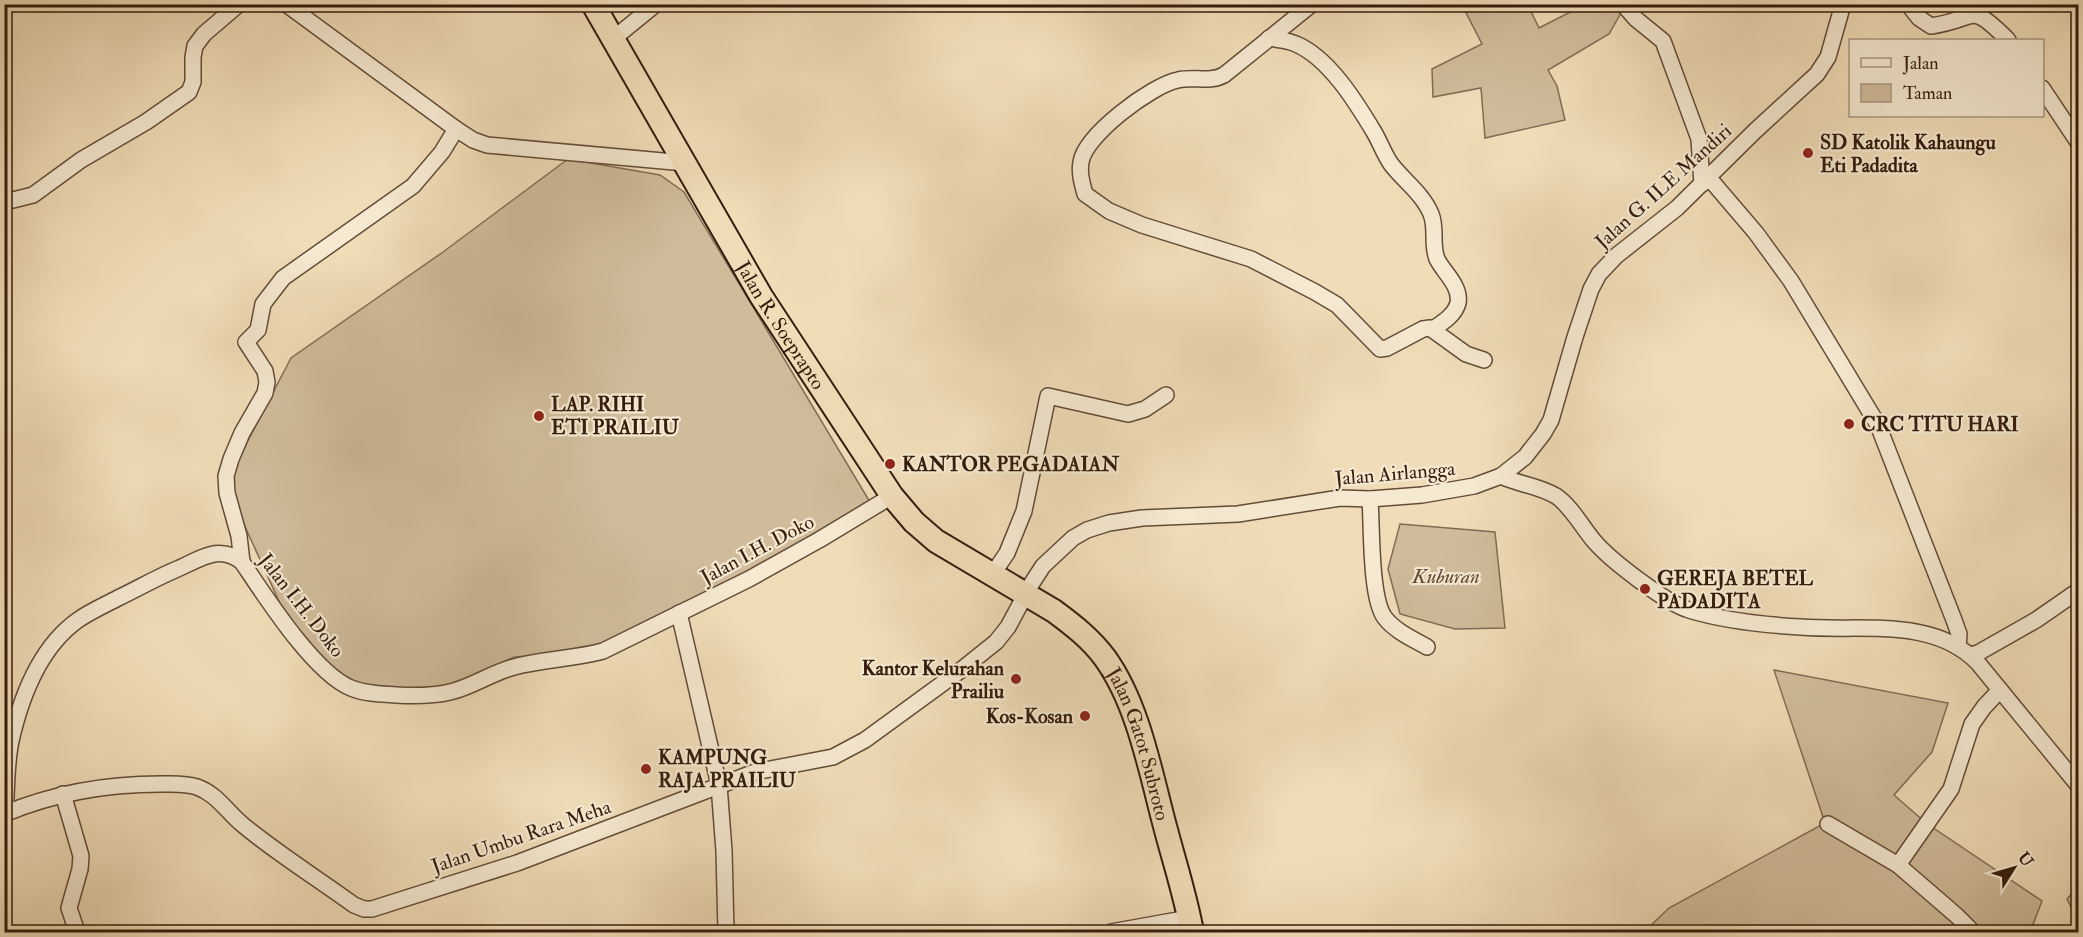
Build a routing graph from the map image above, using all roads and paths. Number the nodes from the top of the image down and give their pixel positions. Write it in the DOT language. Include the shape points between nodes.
graph roads {
  1 [pos="239,4"];
  2 [pos="286,4"];
  3 [pos="593,4"];
  4 [pos="656,4"];
  5 [pos="1312,4"];
  6 [pos="1623,4"];
  7 [pos="1843,4"];
  8 [pos="1908,4"];
  9 [pos="1269,38"];
  10 [pos="613,39"];
  11 [pos="2007,39"];
  12 [pos="2044,90"];
  13 [pos="456,129"];
  14 [pos="2079,142"];
  15 [pos="685,163"];
  16 [pos="1706,181"];
  17 [pos="4,198"];
  18 [pos="1433,329"];
  19 [pos="1484,360"];
  20 [pos="1166,395"];
  21 [pos="1501,476"];
  22 [pos="892,496"];
  23 [pos="1370,499"];
  24 [pos="242,562"];
  25 [pos="992,575"];
  26 [pos="2079,591"];
  27 [pos="1026,594"];
  28 [pos="679,613"];
  29 [pos="1427,647"];
  30 [pos="1965,651"];
  31 [pos="2000,690"];
  32 [pos="7,764"];
  33 [pos="719,785"];
  34 [pos="2079,785"];
  35 [pos="63,794"];
  36 [pos="5,814"];
  37 [pos="1828,824"];
  38 [pos="1898,865"];
  39 [pos="1190,925"];
  40 [pos="77,933"];
  41 [pos="726,933"];
  42 [pos="1111,933"];
  43 [pos="1973,933"];
  1 -- 17 [label="street" via="195,46 189,92 33,195"];
  2 -- 13 [label="street"];
  3 -- 10 [label="highway, Jalan R. Soeprapto"];
  4 -- 10 [label="street"];
  5 -- 9 [label="street"];
  6 -- 16 [label="street" via="1663,41 1699,139"];
  7 -- 16 [label="street, Jalan G. ILE Mandiri" via="1824,66"];
  8 -- 11 [label="street" via="1931,26 1970,8 1983,9"];
  9 -- 18 [label="street" via="1311,51 1327,68 1352,97 1395,169 1428,208 1438,260 1458,296 1454,312"];
  9 -- 18 [label="street" via="1216,79 1168,83 1120,116 1095,138 1081,160 1085,194 1120,216 1251,259 1315,292 1337,305 1380,349 1423,328"];
  10 -- 15 [label="highway, Jalan R. Soeprapto"];
  12 -- 14 [label="street"];
  13 -- 15 [label="street" via="487,145"];
  13 -- 24 [label="street" via="413,186 283,278 263,304 258,330 246,342 265,371 265,393 234,450 226,476 226,493"];
  15 -- 22 [label="highway, Jalan R. Soeprapto" via="761,296"];
  16 -- 21 [label="street, Jalan G. ILE Mandiri" via="1599,274 1575,337 1551,420 1529,452"];
  16 -- 30 [label="street" via="1756,233 1791,281 1878,425"];
  18 -- 19 [label="street" via="1466,354"];
  20 -- 25 [label="street" via="1128,414 1048,396 1024,512 1007,553"];
  21 -- 23 [label="street, Jalan Airlangga" via="1459,489"];
  21 -- 30 [label="street" via="1556,496 1605,552 1666,599 1688,610 1763,624 1926,633"];
  22 -- 25 [label="highway, Jalan R. Soeprapto" via="936,541"];
  22 -- 28 [label="street, Jalan I.H. Doko" via="769,568"];
  23 -- 27 [label="street, Jalan Airlangga" via="1340,498 1239,514 1109,522 1068,543 1036,576"];
  23 -- 29 [label="street" via="1374,574 1382,613 1394,628"];
  24 -- 28 [label="street, Jalan I.H. Doko" via="321,666 351,689 368,693 448,693 515,667 603,651"];
  24 -- 32 [label="street, Jalan I.H. Doko" via="224,552 214,553 77,621 39,664 22,704"];
  25 -- 27 [label="highway, Jalan R. Soeprapto"];
  26 -- 30 [label="street" via="1978,653"];
  27 -- 33 [label="street, Jalan Umbu Rara Meha" via="996,642 865,740 832,757 755,772"];
  27 -- 39 [label="highway, Jalan Gatot Subroto" via="1073,624 1090,640 1122,688 1147,759"];
  28 -- 33 [label="street"];
  30 -- 31 [label="street"];
  31 -- 34 [label="street"];
  31 -- 38 [label="street" via="1972,724 1951,789"];
  32 -- 36 [label="street, Jalan I.H. Doko"];
  33 -- 35 [label="street, Jalan Umbu Rara Meha" via="517,863 367,910 282,854 241,824 211,793 196,786 153,784"];
  33 -- 41 [label="street"];
  35 -- 36 [label="street, Jalan Umbu Rara Meha"];
  35 -- 40 [label="street" via="81,856 69,908"];
  37 -- 38 [label="street"];
  38 -- 43 [label="street"];
  39 -- 42 [label="street"];
}
